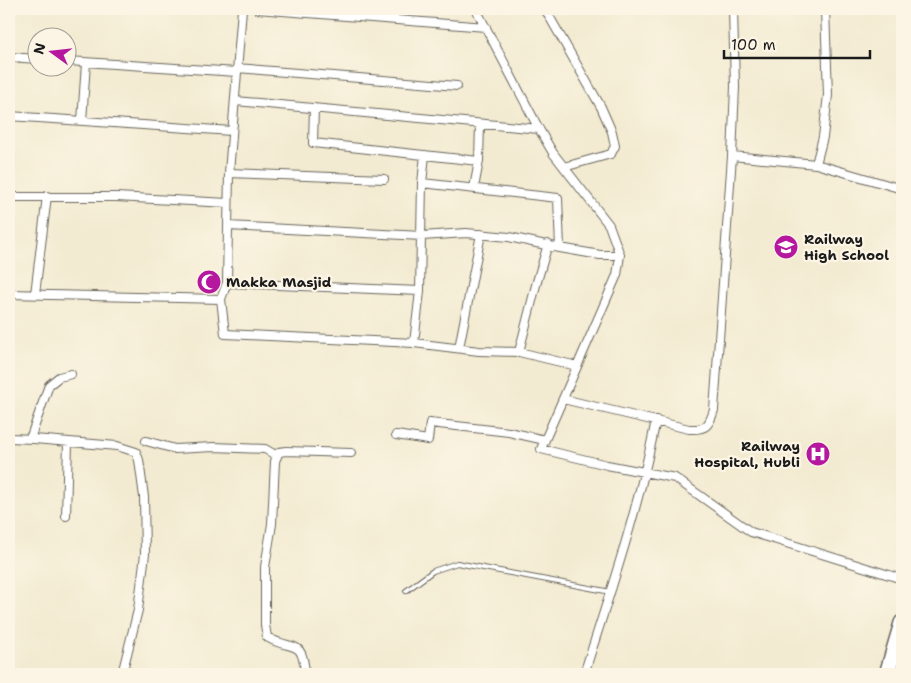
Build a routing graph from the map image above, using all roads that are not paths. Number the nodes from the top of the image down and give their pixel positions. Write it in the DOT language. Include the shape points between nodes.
graph roads {
  1 [pos="242,9"];
  2 [pos="257,9"];
  3 [pos="476,9"];
  4 [pos="545,9"];
  5 [pos="733,9"];
  6 [pos="825,9"];
  7 [pos="305,10"];
  8 [pos="486,27"];
  9 [pos="9,57"];
  10 [pos="28,58"];
  11 [pos="78,63"];
  12 [pos="86,63"];
  13 [pos="237,70"];
  14 [pos="457,86"];
  15 [pos="236,101"];
  16 [pos="314,108"];
  17 [pos="9,116"];
  18 [pos="82,121"];
  19 [pos="480,124"];
  20 [pos="539,129"];
  21 [pos="232,131"];
  22 [pos="425,155"];
  23 [pos="732,156"];
  24 [pos="479,161"];
  25 [pos="816,164"];
  26 [pos="564,167"];
  27 [pos="229,173"];
  28 [pos="384,179"];
  29 [pos="422,183"];
  30 [pos="474,188"];
  31 [pos="902,189"];
  32 [pos="47,196"];
  33 [pos="9,197"];
  34 [pos="228,203"];
  35 [pos="228,226"];
  36 [pos="481,234"];
  37 [pos="422,236"];
  38 [pos="548,244"];
  39 [pos="560,248"];
  40 [pos="620,255"];
  41 [pos="226,283"];
  42 [pos="420,291"];
  43 [pos="9,294"];
  44 [pos="35,294"];
  45 [pos="221,300"];
  46 [pos="414,343"];
  47 [pos="459,348"];
  48 [pos="519,352"];
  49 [pos="578,366"];
  50 [pos="71,374"];
  51 [pos="563,399"];
  52 [pos="656,420"];
  53 [pos="396,435"];
  54 [pos="9,438"];
  55 [pos="30,439"];
  56 [pos="545,440"];
  57 [pos="146,441"];
  58 [pos="68,442"];
  59 [pos="351,453"];
  60 [pos="277,456"];
  61 [pos="644,472"];
  62 [pos="66,516"];
  63 [pos="902,579"];
  64 [pos="406,591"];
  65 [pos="611,592"];
  66 [pos="902,624"];
  67 [pos="902,659"];
  68 [pos="122,674"];
  69 [pos="305,674"];
  70 [pos="584,674"];
  71 [pos="887,674"];
  72 [pos="898,674"];
  1 -- 13 [label="street"];
  2 -- 7 [label="street"];
  3 -- 8 [label="street"];
  4 -- 26 [label="street" via="601,108 615,141 611,154"];
  5 -- 23 [label="street"];
  6 -- 25 [label="street" via="828,95"];
  7 -- 8 [label="street"];
  8 -- 20 [label="street"];
  9 -- 10 [label="street"];
  11 -- 12 [label="street"];
  12 -- 13 [label="street"];
  12 -- 18 [label="street"];
  13 -- 14 [label="street"];
  13 -- 15 [label="street"];
  15 -- 16 [label="street"];
  15 -- 21 [label="street"];
  16 -- 19 [label="street"];
  16 -- 22 [label="street" via="313,143"];
  17 -- 18 [label="street"];
  18 -- 21 [label="street"];
  19 -- 20 [label="street"];
  19 -- 24 [label="street"];
  20 -- 26 [label="street"];
  21 -- 27 [label="street"];
  22 -- 24 [label="street"];
  22 -- 29 [label="street"];
  23 -- 25 [label="street"];
  23 -- 52 [label="street" via="714,410 710,422 698,429"];
  24 -- 30 [label="street"];
  25 -- 31 [label="street"];
  26 -- 40 [label="street" via="609,225"];
  27 -- 28 [label="street"];
  27 -- 34 [label="street"];
  29 -- 30 [label="street"];
  29 -- 37 [label="street"];
  30 -- 39 [label="street" via="558,198"];
  32 -- 33 [label="street"];
  32 -- 34 [label="street"];
  32 -- 44 [label="street"];
  34 -- 35 [label="street"];
  35 -- 37 [label="street"];
  35 -- 41 [label="street"];
  36 -- 37 [label="street"];
  36 -- 38 [label="street"];
  36 -- 47 [label="street"];
  37 -- 42 [label="street"];
  38 -- 39 [label="street"];
  38 -- 48 [label="street"];
  39 -- 40 [label="street"];
  40 -- 49 [label="street" via="618,274"];
  41 -- 42 [label="street"];
  41 -- 45 [label="street"];
  42 -- 46 [label="street"];
  43 -- 44 [label="street"];
  44 -- 45 [label="street"];
  45 -- 46 [label="street" via="225,334"];
  46 -- 47 [label="street"];
  47 -- 48 [label="street"];
  48 -- 49 [label="street"];
  49 -- 51 [label="street"];
  50 -- 55 [label="street" via="59,377 49,385"];
  51 -- 52 [label="street"];
  51 -- 56 [label="street"];
  52 -- 61 [label="street"];
  53 -- 56 [label="street" via="428,440 430,423 509,432"];
  54 -- 55 [label="street"];
  55 -- 58 [label="street"];
  56 -- 61 [label="street" via="541,449"];
  57 -- 60 [label="street" via="175,449 265,450"];
  58 -- 62 [label="street"];
  58 -- 68 [label="street" via="117,446 136,452 139,460 144,497 145,554 138,610"];
  59 -- 60 [label="street" via="286,451 279,452"];
  60 -- 69 [label="street" via="265,567 265,625 267,637 294,646 301,652"];
  61 -- 63 [label="street" via="675,478 751,532"];
  61 -- 65 [label="street"];
  64 -- 65 [label="lane" via="433,571 457,563"];
  65 -- 70 [label="street"];
  66 -- 71 [label="highway"];
  67 -- 72 [label="highway"];
}
